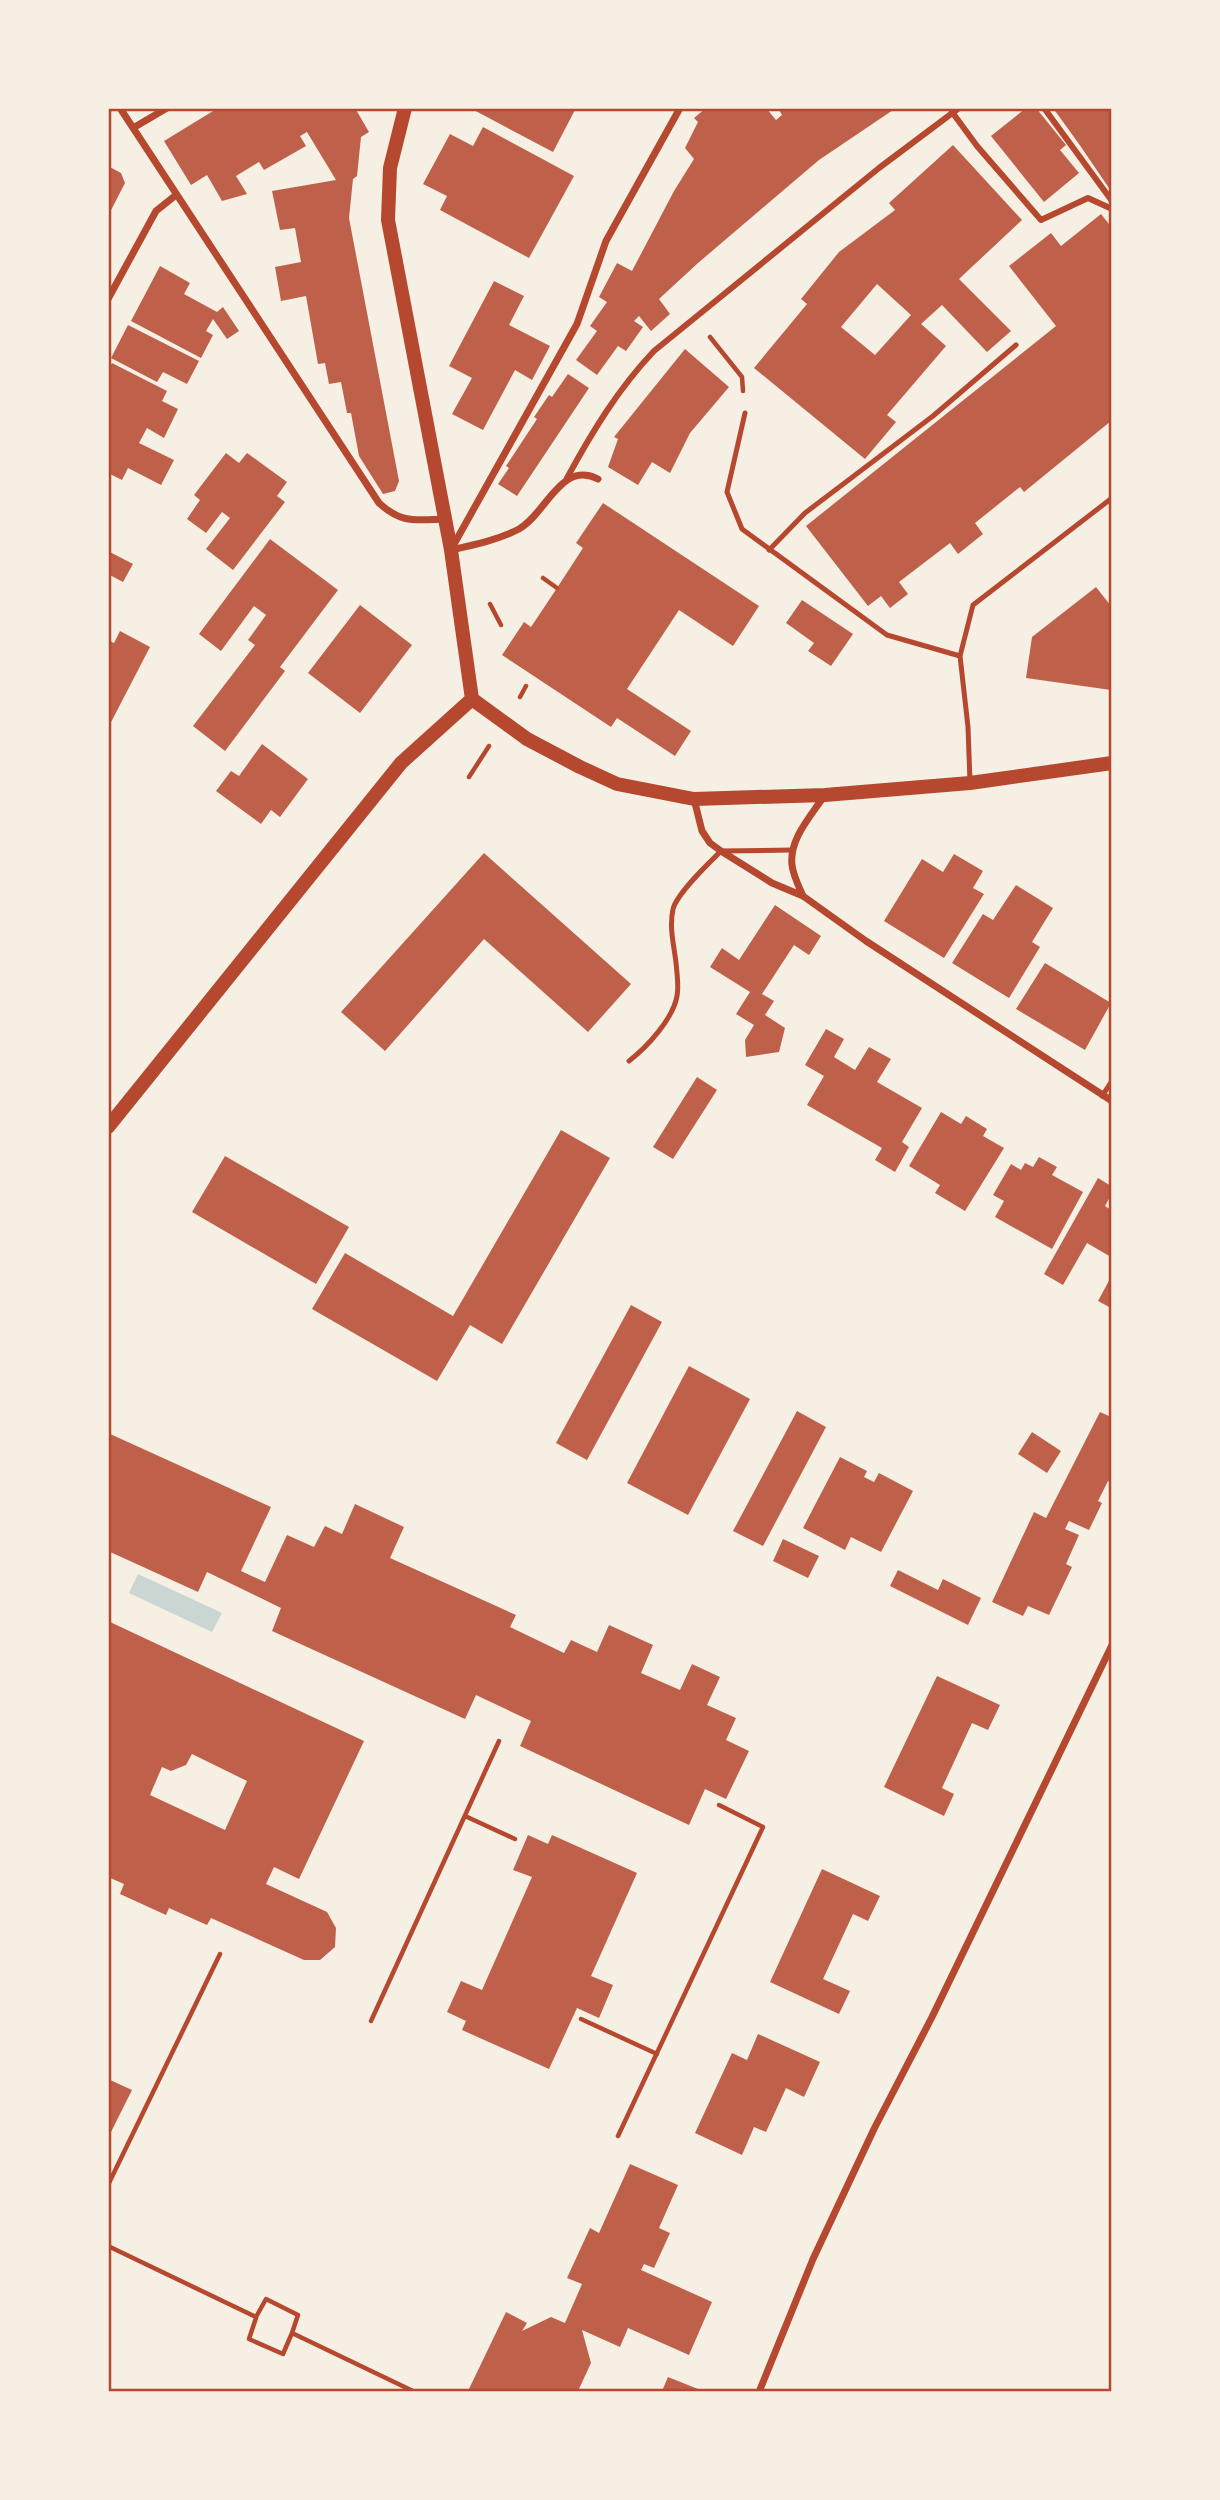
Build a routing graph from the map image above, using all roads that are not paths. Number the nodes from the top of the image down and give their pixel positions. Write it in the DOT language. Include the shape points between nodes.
graph roads {
  1 [pos="120,108"];
  2 [pos="167,108"];
  3 [pos="405,108"];
  4 [pos="680,108"];
  5 [pos="1044,108"];
  6 [pos="956,110"];
  7 [pos="133,128"];
  8 [pos="176,195"];
  9 [pos="1111,201"];
  10 [pos="1111,209"];
  11 [pos="108,299"];
  12 [pos="1016,345"];
  13 [pos="745,413"];
  14 [pos="567,478"];
  15 [pos="598,479"];
  16 [pos="1111,498"];
  17 [pos="445,519"];
  18 [pos="451,550"];
  19 [pos="769,551"];
  20 [pos="960,656"];
  21 [pos="472,699"];
  22 [pos="1111,763"];
  23 [pos="970,783"];
  24 [pos="825,794"];
  25 [pos="694,799"];
  26 [pos="792,850"];
  27 [pos="721,851"];
  28 [pos="803,896"];
  29 [pos="629,1060"];
  30 [pos="1111,1081"];
  31 [pos="1102,1096"];
  32 [pos="1111,1101"];
  33 [pos="108,1127"];
  34 [pos="1111,1645"];
  35 [pos="759,2392"];
  1 -- 7 [label="street"];
  2 -- 7 [label="street"];
  3 -- 17 [label="main road" via="390,168 388,220"];
  4 -- 18 [label="street" via="606,241 577,324"];
  5 -- 9 [label="street"];
  6 -- 10 [label="street" via="977,146 1041,220 1088,198"];
  6 -- 14 [label="street" via="654,351 604,413"];
  7 -- 8 [label="street"];
  8 -- 11 [label="street" via="156,211"];
  8 -- 17 [label="street" via="379,503 393,516"];
  12 -- 19 [label="lane" via="933,416 805,513"];
  13 -- 19 [label="lane" via="727,492 742,529"];
  14 -- 15 [label="street" via="589,474"];
  14 -- 18 [label="street" via="519,528"];
  16 -- 20 [label="lane" via="973,606"];
  17 -- 18 [label="main road"];
  18 -- 21 [label="main road"];
  19 -- 20 [label="lane" via="887,635"];
  20 -- 23 [label="lane"];
  21 -- 25 [label="main road" via="527,739 617,784"];
  21 -- 33 [label="main road" via="401,763"];
  22 -- 23 [label="main road"];
  23 -- 24 [label="main road"];
  24 -- 25 [label="main road"];
  24 -- 26 [label="street"];
  25 -- 27 [label="street" via="702,831"];
  26 -- 27 [label="lane"];
  26 -- 28 [label="street" via="792,867"];
  27 -- 28 [label="street" via="772,883"];
  27 -- 29 [label="lane" via="673,907 677,997 663,1026 646,1048"];
  28 -- 31 [label="street"];
  30 -- 31 [label="lane"];
  31 -- 32 [label="street"];
  34 -- 35 [label="street" via="863,2152"];
}
